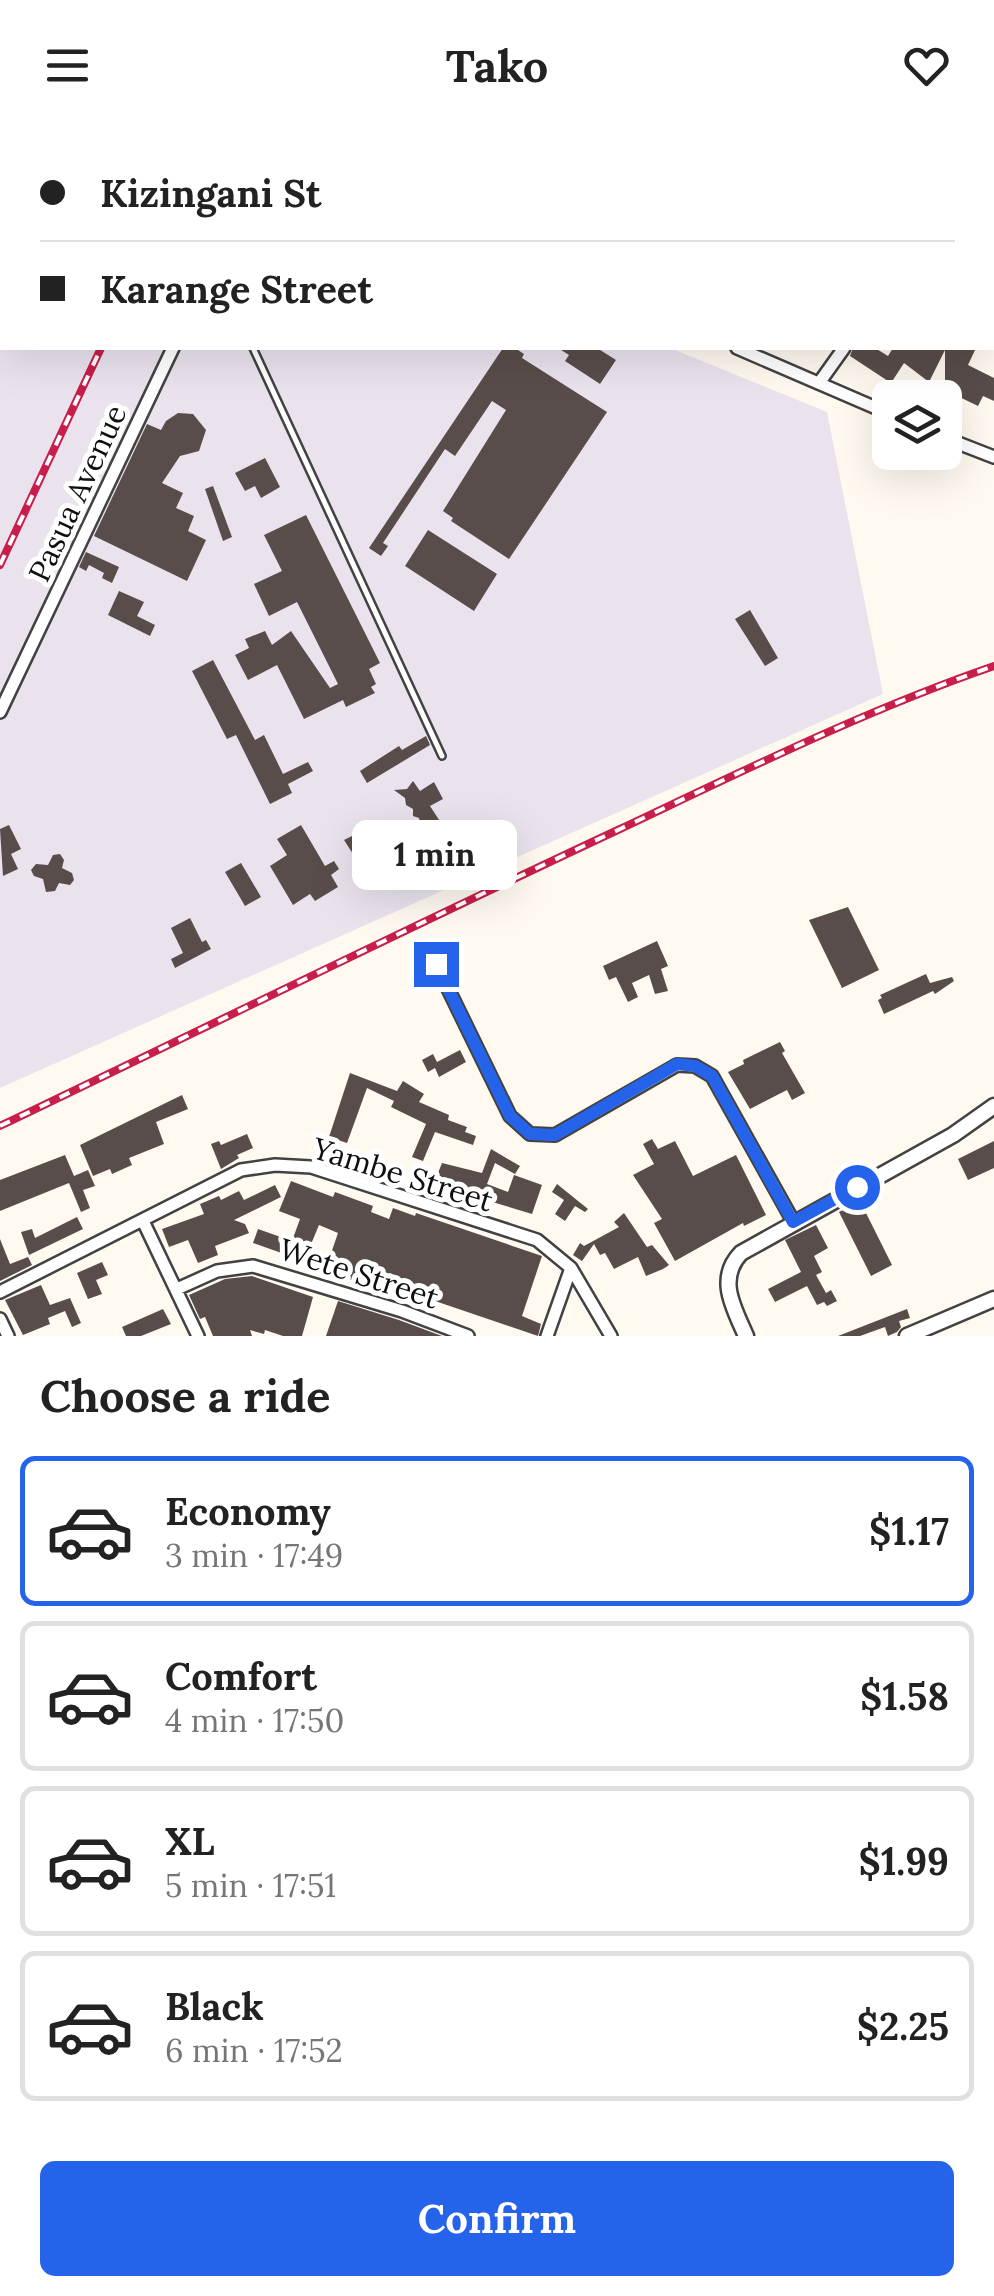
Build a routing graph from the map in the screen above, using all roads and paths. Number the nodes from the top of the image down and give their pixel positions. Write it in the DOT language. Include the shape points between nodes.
graph roads {
  1 [pos="172,350"];
  2 [pos="254,350"];
  3 [pos="742,350"];
  4 [pos="843,350"];
  5 [pos="820,383"];
  6 [pos="872,406"];
  7 [pos="962,445"];
  8 [pos="994,457"];
  9 [pos="0,712"];
  10 [pos="442,756"];
  11 [pos="436,964"];
  12 [pos="994,1106"];
  13 [pos="143,1221"];
  14 [pos="793,1222"];
  15 [pos="572,1268"];
  16 [pos="177,1289"];
  17 [pos="0,1292"];
  18 [pos="994,1299"];
  19 [pos="0,1319"];
  20 [pos="8,1336"];
  21 [pos="198,1336"];
  22 [pos="468,1336"];
  23 [pos="547,1336"];
  24 [pos="611,1336"];
  25 [pos="746,1336"];
  26 [pos="907,1336"];
  1 -- 9 [label="street, Pasua Avenue"];
  2 -- 10 [label="lane"];
  3 -- 5 [label="street"];
  4 -- 5 [label="street"];
  5 -- 6 [label="street"];
  7 -- 8 [label="street"];
  11 -- 14 [label="street" via="510,1116 530,1134 555,1135 677,1064 695,1066 712,1076"];
  12 -- 14 [label="street"];
  13 -- 15 [label="street, Yambe Street" via="241,1170 310,1167 536,1240"];
  13 -- 16 [label="street"];
  13 -- 17 [label="street, Yambe Street"];
  14 -- 25 [label="street" via="741,1253 728,1271 730,1298"];
  15 -- 23 [label="street"];
  15 -- 24 [label="street, Yambe Street"];
  16 -- 21 [label="street"];
  16 -- 22 [label="street, Wete Street" via="217,1271 253,1266"];
  18 -- 26 [label="street"];
  19 -- 20 [label="street"];
}
